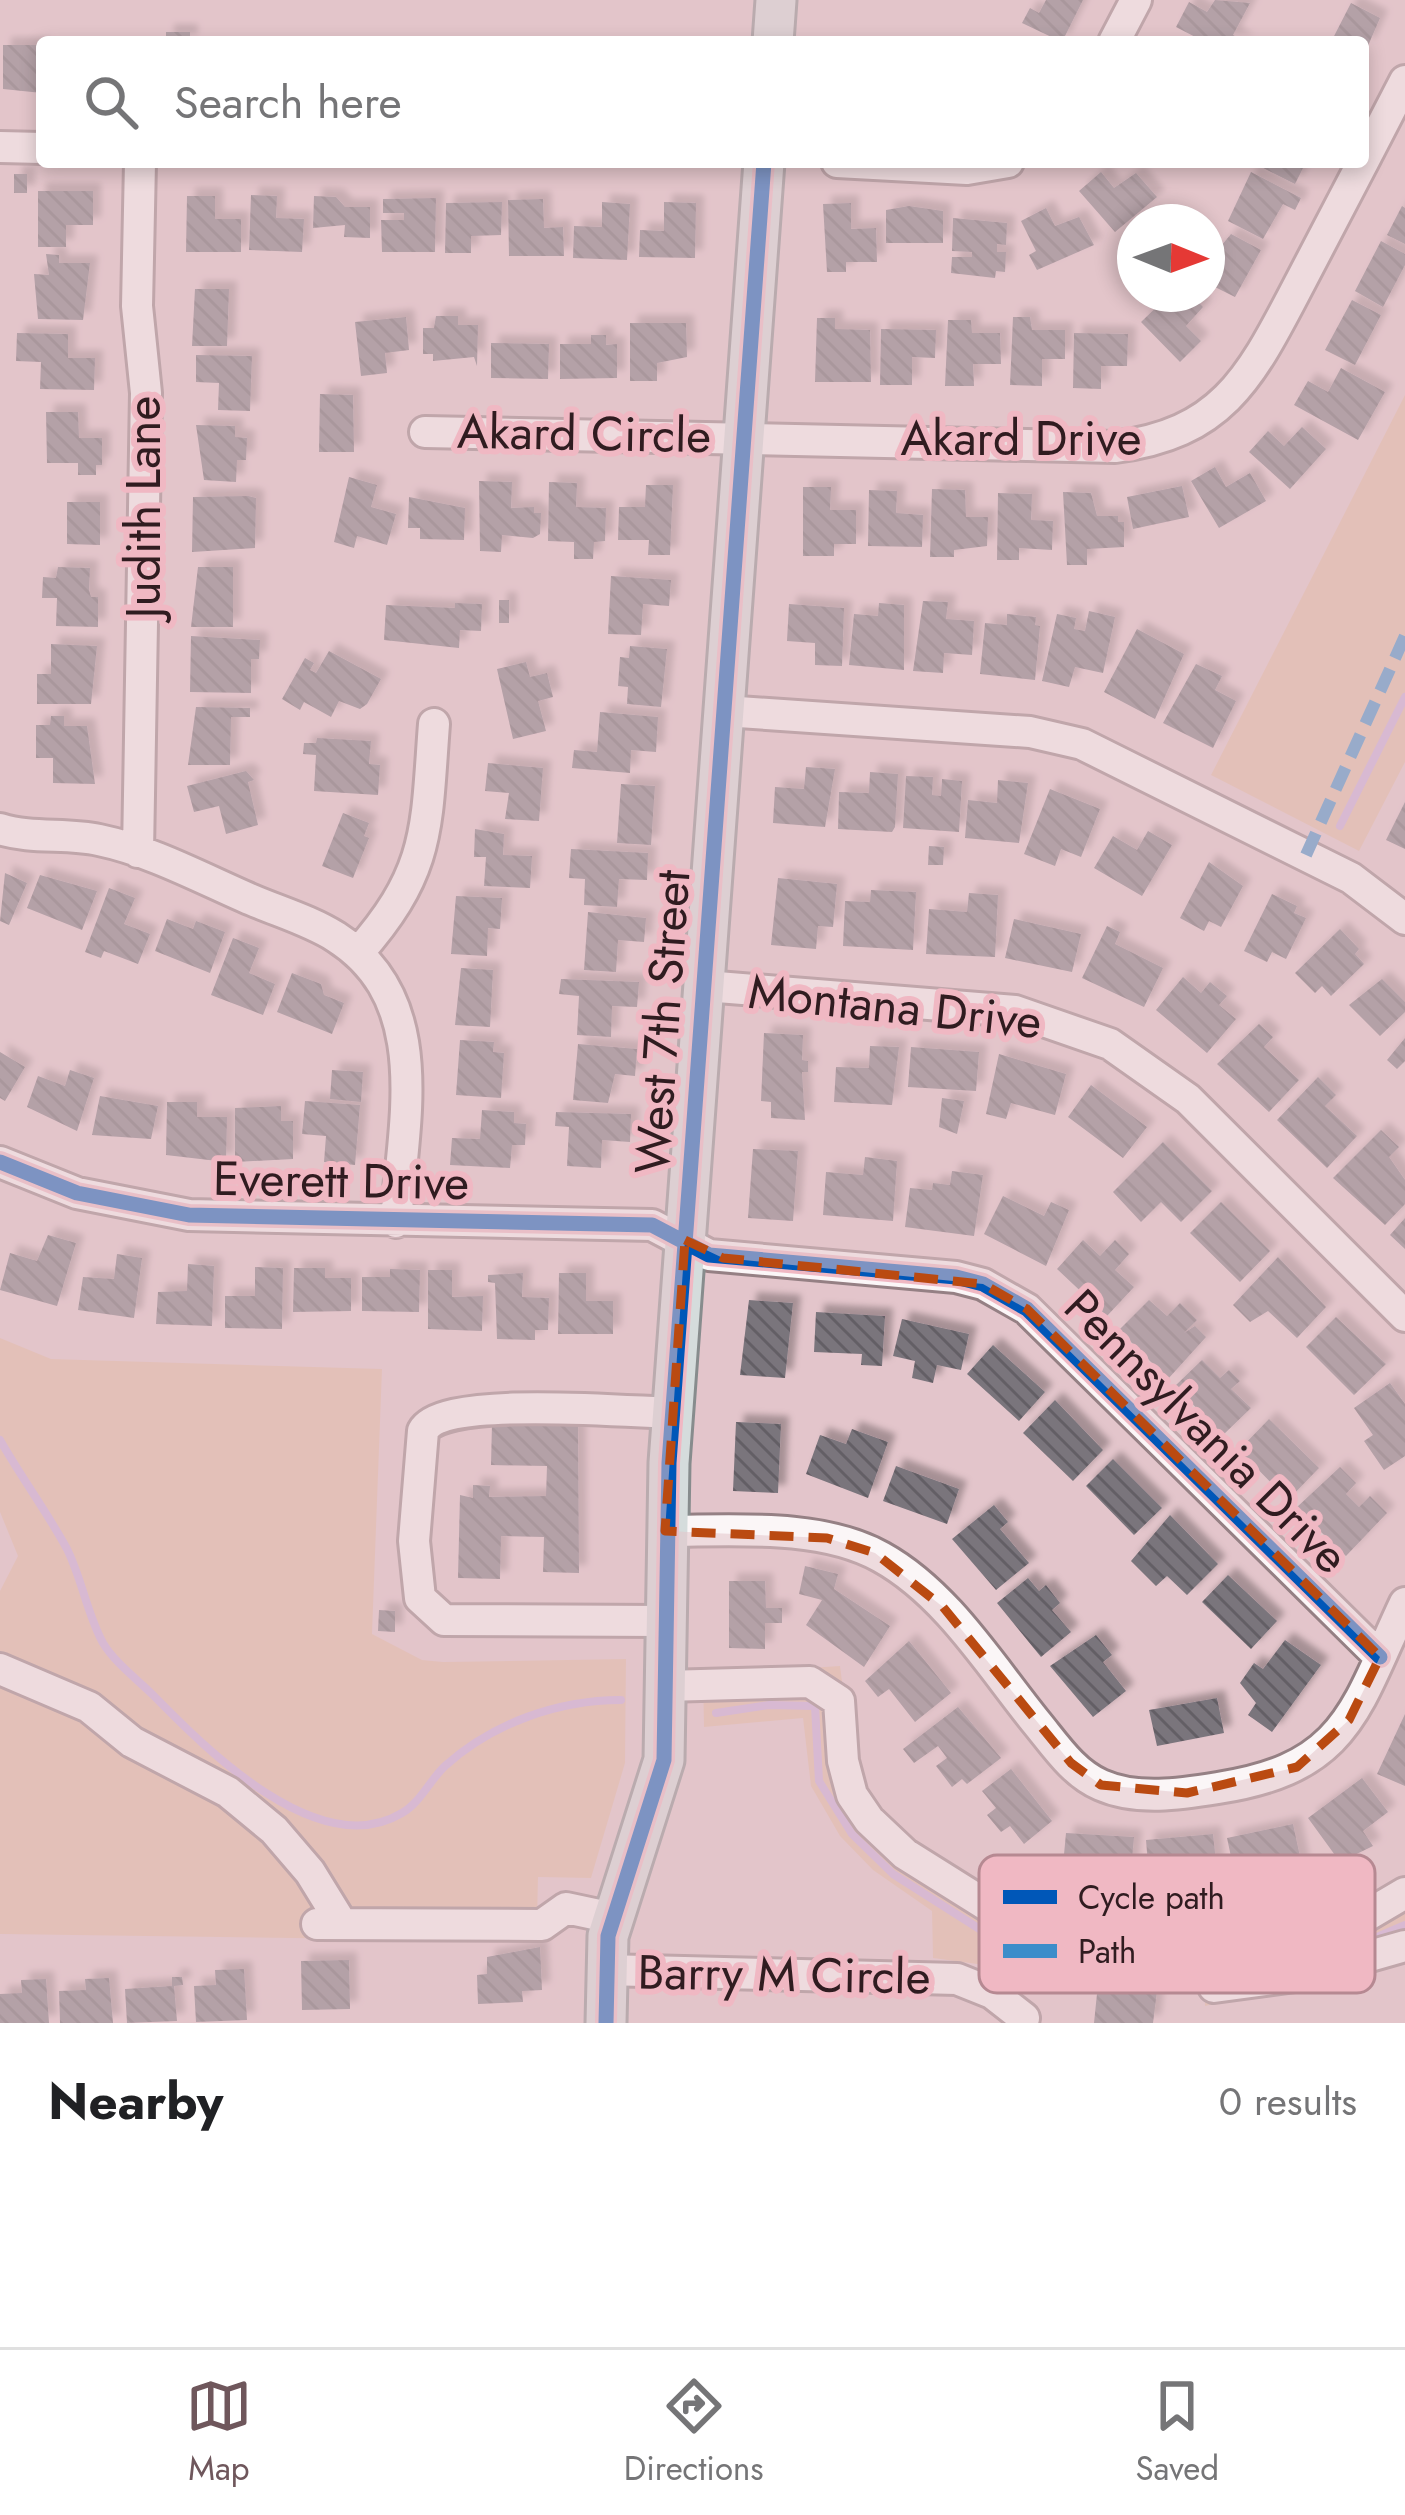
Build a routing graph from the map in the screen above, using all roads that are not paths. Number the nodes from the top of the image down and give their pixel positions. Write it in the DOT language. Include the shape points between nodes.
graph roads {
  1 [pos="776,0"];
  2 [pos="1136,0"];
  3 [pos="773,36"];
  4 [pos="1117,36"];
  5 [pos="1405,81"];
  6 [pos="0,147"];
  7 [pos="36,148"];
  8 [pos="1369,150"];
  9 [pos="140,168"];
  10 [pos="764,168"];
  11 [pos="1360,168"];
  12 [pos="424,432"];
  13 [pos="744,435"];
  14 [pos="724,711"];
  15 [pos="434,724"];
  16 [pos="0,829"];
  17 [pos="138,852"];
  18 [pos="1405,919"];
  19 [pos="358,953"];
  20 [pos="705,986"];
  21 [pos="0,1162"];
  22 [pos="396,1222"];
  23 [pos="685,1240"];
  24 [pos="1405,1316"];
  25 [pos="672,1413"];
  26 [pos="665,1531"];
  27 [pos="1405,1603"];
  28 [pos="665,1622"];
  29 [pos="1380,1657"];
  30 [pos="0,1669"];
  31 [pos="665,1687"];
  32 [pos="1405,1893"];
  33 [pos="979,1900"];
  34 [pos="1375,1911"];
  35 [pos="613,1918"];
  36 [pos="1405,1946"];
  37 [pos="1375,1955"];
  38 [pos="604,1970"];
  39 [pos="979,1987"];
  40 [pos="992,1993"];
  41 [pos="1024,2018"];
  42 [pos="605,2023"];
  1 -- 3 [label="main road"];
  2 -- 4 [label="street"];
  5 -- 8 [label="street, Akard Drive"];
  6 -- 7 [label="street"];
  9 -- 17 [label="street, Judith Lane" via="137,305 146,393"];
  10 -- 13 [label="main road, West 7th Street"];
  11 -- 13 [label="street, Akard Drive" via="1256,367 1235,394 1179,433 1115,447"];
  12 -- 13 [label="street, Akard Circle"];
  13 -- 14 [label="main road, West 7th Street"];
  14 -- 18 [label="street" via="1030,732 1082,744 1351,878"];
  14 -- 20 [label="main road, West 7th Street"];
  15 -- 19 [label="street" via="416,873"];
  16 -- 17 [label="street" via="103,840"];
  17 -- 19 [label="street" via="316,927"];
  19 -- 22 [label="street" via="395,1005 406,1046"];
  20 -- 23 [label="main road, West 7th Street"];
  20 -- 24 [label="street, Montana Drive" via="1015,1011 1110,1044 1188,1099"];
  21 -- 22 [label="street, Everett Drive" via="77,1193 151,1210"];
  22 -- 23 [label="street, Everett Drive" via="652,1225"];
  23 -- 25 [label="main road, West 7th Street"];
  23 -- 29 [label="street, Pennsylvania Drive" via="723,1258 956,1277 1006,1294"];
  25 -- 26 [label="main road, West 7th Street"];
  25 -- 28 [label="street" via="440,1415 422,1431 414,1541 420,1598 444,1620"];
  26 -- 28 [label="main road, West 7th Street"];
  26 -- 29 [label="street" via="827,1538 875,1553 943,1607 1071,1763 1120,1792 1187,1793 1298,1767 1349,1720"];
  27 -- 29 [label="street"];
  28 -- 31 [label="main road, West 7th Street"];
  30 -- 35 [label="street" via="89,1707 132,1742 228,1792 310,1872 329,1924 542,1925 566,1908"];
  31 -- 33 [label="street" via="810,1682 829,1690 839,1701 852,1795 869,1820 905,1854"];
  31 -- 35 [label="main road, West 7th Street" via="658,1790"];
  32 -- 34 [label="street"];
  35 -- 38 [label="main road, West 7th Street"];
  36 -- 37 [label="street"];
  38 -- 39 [label="street, Barry M Circle" via="957,1978"];
  38 -- 42 [label="main road, West 7th Street"];
  40 -- 41 [label="street, Barry M Circle"];
}
